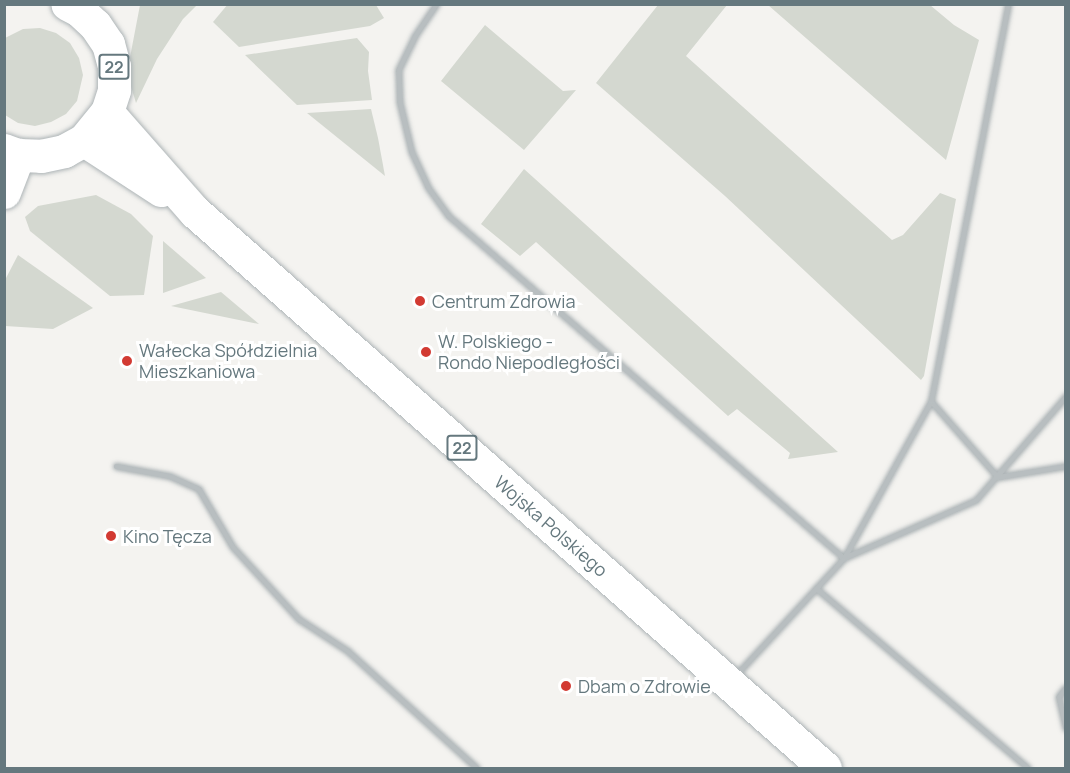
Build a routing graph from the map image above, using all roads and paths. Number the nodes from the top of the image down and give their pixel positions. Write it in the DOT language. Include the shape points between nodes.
graph roads {
  1 [pos="67,4"];
  2 [pos="437,4"];
  3 [pos="1008,4"];
  4 [pos="103,15"];
  5 [pos="107,112"];
  6 [pos="84,140"];
  7 [pos="11,152"];
  8 [pos="4,192"];
  9 [pos="195,212"];
  10 [pos="1065,396"];
  11 [pos="931,401"];
  12 [pos="116,466"];
  13 [pos="1065,466"];
  14 [pos="998,477"];
  15 [pos="844,558"];
  16 [pos="816,588"];
  17 [pos="730,683"];
  18 [pos="1065,688"];
  19 [pos="1065,728"];
  20 [pos="477,768"];
  21 [pos="825,768"];
  22 [pos="1028,768"];
  1 -- 4 [label="main road, 22"];
  2 -- 15 [label="lane" via="399,70 400,102 411,152 428,187 449,216"];
  3 -- 11 [label="lane"];
  4 -- 5 [label="main road, 22" via="114,66 114,90"];
  5 -- 6 [label="main road, 22"];
  5 -- 9 [label="main road, Wojska Polskiego / 22"];
  6 -- 7 [label="main road, 22" via="64,151 41,156"];
  6 -- 9 [label="main road, Wojska Polskiego / 22"];
  7 -- 8 [label="main road"];
  9 -- 17 [label="main road, Wojska Polskiego / 22"];
  10 -- 14 [label="lane"];
  11 -- 14 [label="lane"];
  11 -- 15 [label="lane"];
  12 -- 20 [label="lane" via="171,476 199,489 233,547 299,620 348,651"];
  13 -- 14 [label="lane"];
  14 -- 15 [label="lane" via="976,500"];
  15 -- 16 [label="lane"];
  16 -- 17 [label="lane"];
  16 -- 22 [label="lane"];
  17 -- 21 [label="main road, Wojska Polskiego / 22"];
  18 -- 19 [label="lane" via="1059,697"];
}
